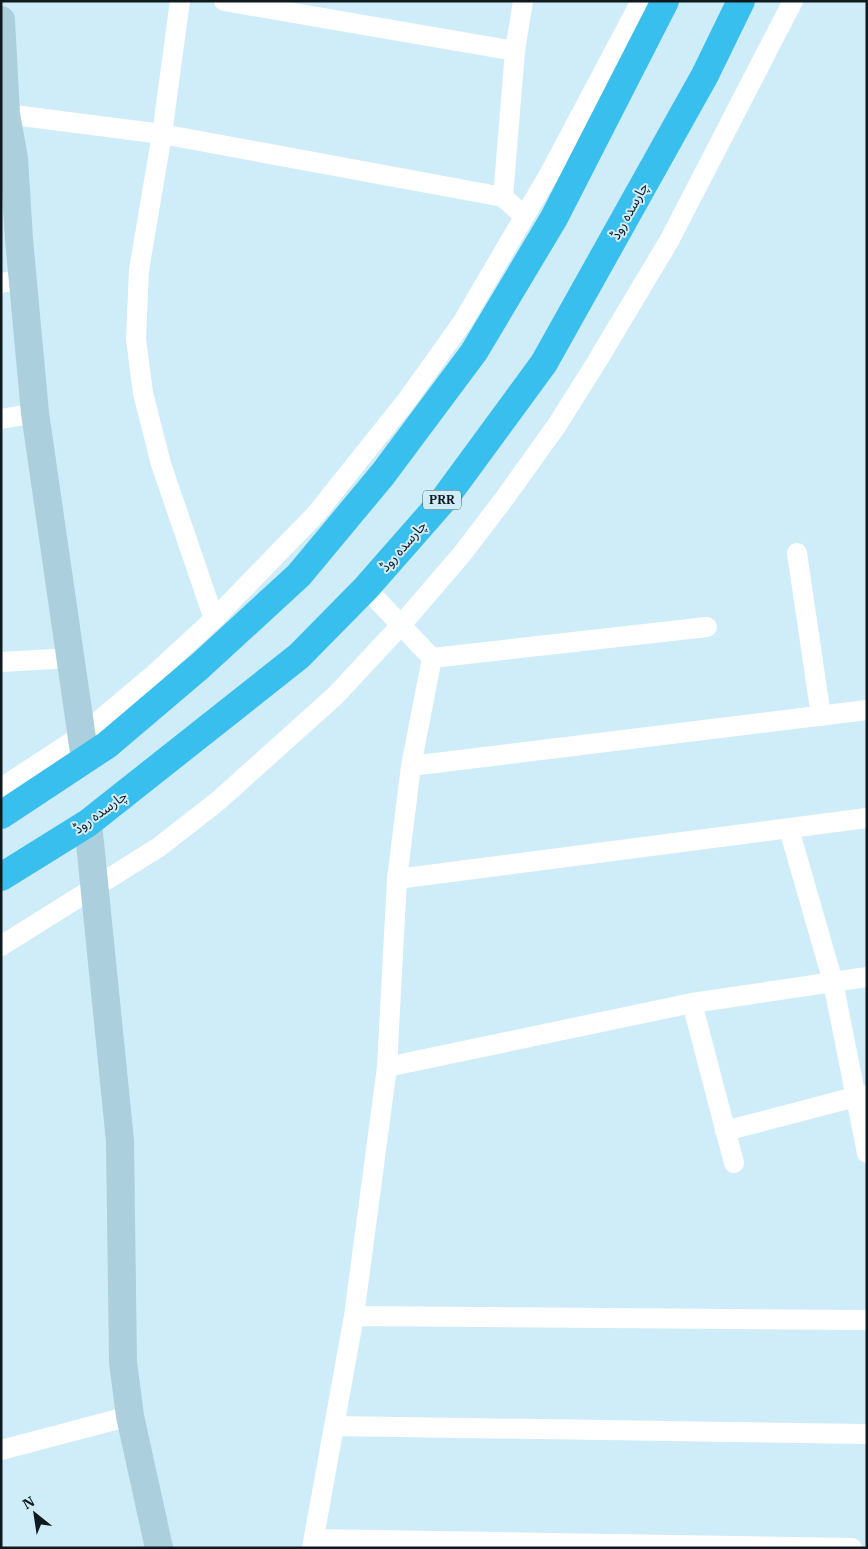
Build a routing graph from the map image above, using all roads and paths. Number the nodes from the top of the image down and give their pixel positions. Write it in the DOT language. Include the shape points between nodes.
graph roads {
  1 [pos="180,1"];
  2 [pos="224,1"];
  3 [pos="523,1"];
  4 [pos="641,1"];
  5 [pos="666,1"];
  6 [pos="741,1"];
  7 [pos="793,1"];
  8 [pos="1,20"];
  9 [pos="515,51"];
  10 [pos="6,114"];
  11 [pos="162,134"];
  12 [pos="8,160"];
  13 [pos="503,197"];
  14 [pos="524,216"];
  15 [pos="12,281"];
  16 [pos="35,413"];
  17 [pos="1,419"];
  18 [pos="797,553"];
  19 [pos="366,588"];
  20 [pos="214,619"];
  21 [pos="402,625"];
  22 [pos="707,627"];
  23 [pos="71,658"];
  24 [pos="432,658"];
  25 [pos="1,662"];
  26 [pos="867,710"];
  27 [pos="821,716"];
  28 [pos="83,747"];
  29 [pos="411,766"];
  30 [pos="1,788"];
  31 [pos="1,815"];
  32 [pos="867,818"];
  33 [pos="88,823"];
  34 [pos="789,829"];
  35 [pos="1,877"];
  36 [pos="397,879"];
  37 [pos="95,886"];
  38 [pos="1,946"];
  39 [pos="867,977"];
  40 [pos="833,982"];
  41 [pos="692,1003"];
  42 [pos="387,1067"];
  43 [pos="861,1096"];
  44 [pos="725,1131"];
  45 [pos="867,1153"];
  46 [pos="734,1163"];
  47 [pos="354,1316"];
  48 [pos="867,1320"];
  49 [pos="130,1416"];
  50 [pos="334,1426"];
  51 [pos="867,1434"];
  52 [pos="1,1450"];
  53 [pos="313,1543"];
  54 [pos="154,1547"];
  55 [pos="852,1548"];
  1 -- 11 [label="street"];
  2 -- 9 [label="street"];
  3 -- 9 [label="street"];
  4 -- 14 [label="street"];
  5 -- 28 [label="highway" via="554,218 474,352 383,474 300,575 107,745"];
  6 -- 19 [label="highway, چارسدہ روڈ / PRR" via="705,75 544,363 444,498"];
  7 -- 21 [label="street" via="670,241 596,364 504,499"];
  8 -- 10 [label="street"];
  9 -- 13 [label="street"];
  10 -- 11 [label="street"];
  10 -- 12 [label="street"];
  11 -- 13 [label="street"];
  11 -- 20 [label="street" via="139,270 136,339 143,393 162,464"];
  12 -- 15 [label="street" via="19,239"];
  13 -- 14 [label="street"];
  14 -- 20 [label="street" via="462,323 407,400 316,514"];
  15 -- 16 [label="street"];
  16 -- 17 [label="street"];
  16 -- 23 [label="street"];
  18 -- 27 [label="street"];
  19 -- 21 [label="street"];
  19 -- 33 [label="highway, چارسدہ روڈ / PRR" via="299,656"];
  20 -- 28 [label="street" via="150,677"];
  21 -- 24 [label="street"];
  21 -- 37 [label="street" via="336,695 218,801 159,847"];
  22 -- 24 [label="street"];
  23 -- 25 [label="street"];
  23 -- 28 [label="street"];
  24 -- 29 [label="street"];
  26 -- 27 [label="street"];
  27 -- 29 [label="street"];
  28 -- 30 [label="street"];
  28 -- 31 [label="highway"];
  29 -- 36 [label="street"];
  32 -- 34 [label="street"];
  33 -- 35 [label="highway, چارسدہ روڈ / PRR"];
  33 -- 37 [label="street"];
  34 -- 36 [label="street"];
  34 -- 40 [label="street"];
  36 -- 42 [label="street"];
  37 -- 38 [label="street"];
  37 -- 49 [label="street" via="120,1141 123,1362"];
  39 -- 40 [label="street"];
  40 -- 41 [label="street"];
  40 -- 43 [label="street"];
  41 -- 42 [label="street"];
  41 -- 44 [label="street"];
  42 -- 47 [label="street"];
  43 -- 44 [label="street"];
  43 -- 45 [label="street"];
  44 -- 46 [label="street"];
  47 -- 48 [label="street"];
  47 -- 50 [label="street"];
  49 -- 52 [label="street"];
  49 -- 54 [label="street"];
  50 -- 51 [label="street"];
  50 -- 53 [label="street"];
  53 -- 55 [label="street"];
}
